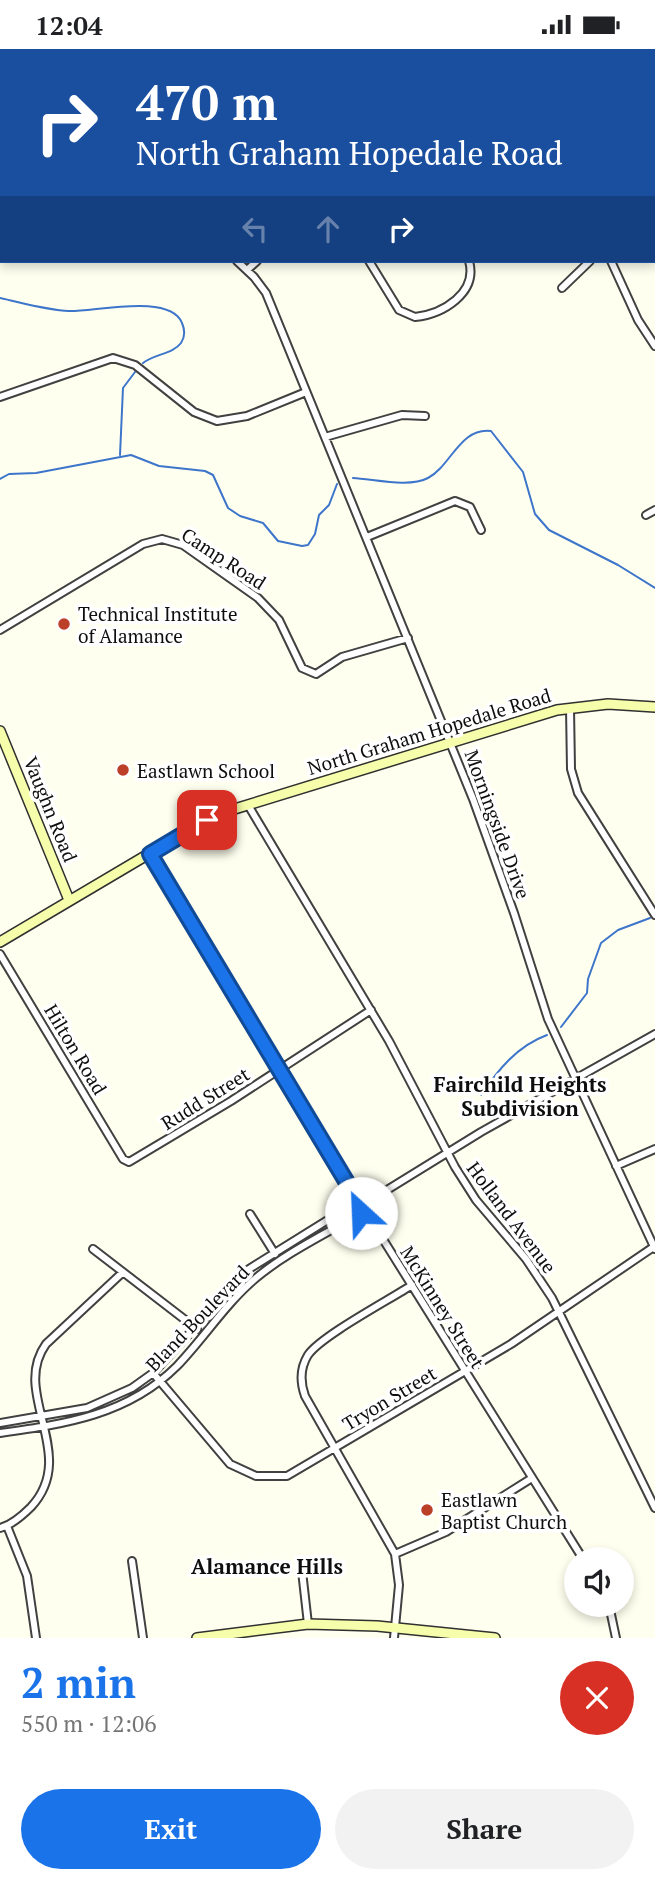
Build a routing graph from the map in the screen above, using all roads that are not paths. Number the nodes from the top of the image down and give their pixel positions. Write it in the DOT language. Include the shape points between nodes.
graph roads {
  1 [pos="240,263"];
  2 [pos="254,263"];
  3 [pos="370,263"];
  4 [pos="469,263"];
  5 [pos="588,263"];
  6 [pos="612,263"];
  7 [pos="247,269"];
  8 [pos="562,288"];
  9 [pos="655,346"];
  10 [pos="306,392"];
  11 [pos="0,397"];
  12 [pos="425,416"];
  13 [pos="325,437"];
  14 [pos="655,510"];
  15 [pos="646,515"];
  16 [pos="481,530"];
  17 [pos="367,537"];
  18 [pos="0,630"];
  19 [pos="408,638"];
  20 [pos="655,707"];
  21 [pos="570,708"];
  22 [pos="0,731"];
  23 [pos="451,742"];
  24 [pos="4,754"];
  25 [pos="248,805"];
  26 [pos="150,854"];
  27 [pos="69,900"];
  28 [pos="655,915"];
  29 [pos="0,942"];
  30 [pos="0,954"];
  31 [pos="371,1010"];
  32 [pos="655,1034"];
  33 [pos="278,1070"];
  34 [pos="575,1079"];
  35 [pos="655,1149"];
  36 [pos="448,1153"];
  37 [pos="126,1161"];
  38 [pos="616,1166"];
  39 [pos="361,1206"];
  40 [pos="250,1214"];
  41 [pos="655,1248"];
  42 [pos="93,1249"];
  43 [pos="274,1253"];
  44 [pos="280,1262"];
  45 [pos="123,1272"];
  46 [pos="412,1285"];
  47 [pos="557,1312"];
  48 [pos="196,1328"];
  49 [pos="204,1335"];
  50 [pos="465,1371"];
  51 [pos="153,1373"];
  52 [pos="161,1381"];
  53 [pos="42,1416"];
  54 [pos="0,1423"];
  55 [pos="45,1427"];
  56 [pos="0,1433"];
  57 [pos="335,1449"];
  58 [pos="532,1478"];
  59 [pos="655,1508"];
  60 [pos="4,1527"];
  61 [pos="575,1547"];
  62 [pos="395,1554"];
  63 [pos="132,1561"];
  64 [pos="302,1571"];
  65 [pos="613,1617"];
  66 [pos="308,1624"];
  67 [pos="395,1633"];
  68 [pos="36,1638"];
  69 [pos="143,1638"];
  70 [pos="197,1638"];
  71 [pos="495,1638"];
  72 [pos="616,1638"];
  1 -- 7 [label="street, Morningside Drive"];
  2 -- 7 [label="street"];
  3 -- 4 [label="street" via="399,310 415,317 461,296 471,277"];
  5 -- 8 [label="street"];
  6 -- 9 [label="street"];
  7 -- 10 [label="street, Morningside Drive" via="266,293"];
  10 -- 11 [label="street" via="247,416 217,421 194,412 131,363 113,358"];
  10 -- 13 [label="street, Morningside Drive"];
  12 -- 13 [label="street" via="402,415"];
  13 -- 17 [label="street, Morningside Drive"];
  14 -- 15 [label="street"];
  16 -- 17 [label="street" via="470,507 454,501"];
  17 -- 19 [label="street, Morningside Drive"];
  18 -- 19 [label="street, Camp Road" via="143,544 162,539 183,545 266,605 308,673 320,673 342,657"];
  19 -- 23 [label="street, Morningside Drive"];
  20 -- 21 [label="street, North Graham Hopedale Road" via="607,704"];
  21 -- 23 [label="street, North Graham Hopedale Road"];
  21 -- 28 [label="street" via="571,769 578,793"];
  22 -- 24 [label="street, Vaughn Road"];
  23 -- 25 [label="street, North Graham Hopedale Road"];
  23 -- 34 [label="street, Morningside Drive" via="493,851 544,1009"];
  24 -- 27 [label="street, Vaughn Road"];
  25 -- 26 [label="street, North Graham Hopedale Road" via="196,825"];
  25 -- 31 [label="street, Holland Avenue"];
  26 -- 27 [label="street, North Graham Hopedale Road"];
  26 -- 33 [label="street, McKinney Street"];
  27 -- 29 [label="street, North Graham Hopedale Road"];
  30 -- 37 [label="street, Hilton Road"];
  31 -- 33 [label="street, Rudd Street"];
  31 -- 36 [label="street, Holland Avenue"];
  32 -- 34 [label="street, Bland Boulevard"];
  33 -- 37 [label="street, Rudd Street" via="135,1161"];
  33 -- 39 [label="street, McKinney Street"];
  34 -- 36 [label="street, Bland Boulevard"];
  34 -- 38 [label="street, Morningside Drive"];
  35 -- 38 [label="street"];
  36 -- 39 [label="street, Bland Boulevard"];
  36 -- 47 [label="street, Holland Avenue" via="476,1200 538,1275"];
  38 -- 41 [label="street, Morningside Drive"];
  39 -- 43 [label="street, Bland Boulevard" via="355,1203"];
  39 -- 44 [label="street, Bland Boulevard" via="361,1213"];
  39 -- 46 [label="street, McKinney Street"];
  40 -- 43 [label="street"];
  41 -- 47 [label="street, Tryon Street"];
  42 -- 45 [label="street"];
  43 -- 44 [label="street"];
  43 -- 48 [label="street, Bland Boulevard" via="242,1276"];
  44 -- 49 [label="street, Bland Boulevard" via="249,1285"];
  45 -- 48 [label="street"];
  45 -- 53 [label="street" via="40,1351 34,1375"];
  46 -- 50 [label="street, McKinney Street"];
  46 -- 57 [label="street" via="318,1344 305,1362 301,1377 305,1396"];
  47 -- 50 [label="street, Tryon Street"];
  47 -- 59 [label="street, Holland Avenue"];
  48 -- 49 [label="street"];
  48 -- 51 [label="street, Bland Boulevard"];
  49 -- 52 [label="street, Bland Boulevard"];
  50 -- 57 [label="street, Tryon Street"];
  50 -- 58 [label="street, McKinney Street"];
  51 -- 52 [label="street, Tryon Street"];
  51 -- 53 [label="street, Bland Boulevard" via="104,1402"];
  52 -- 55 [label="street, Bland Boulevard" via="106,1412"];
  52 -- 57 [label="street, Tryon Street" via="241,1471 287,1476"];
  53 -- 54 [label="street, Bland Boulevard"];
  53 -- 55 [label="street"];
  55 -- 56 [label="street, Bland Boulevard"];
  55 -- 60 [label="street" via="50,1454 46,1481 33,1504"];
  57 -- 62 [label="street"];
  58 -- 61 [label="street, McKinney Street"];
  58 -- 62 [label="street" via="446,1532"];
  60 -- 68 [label="street" via="27,1576"];
  62 -- 67 [label="street" via="399,1585"];
  63 -- 69 [label="street"];
  64 -- 66 [label="street"];
  65 -- 72 [label="street"];
  66 -- 67 [label="street"];
  66 -- 70 [label="street"];
  67 -- 71 [label="street"];
}
